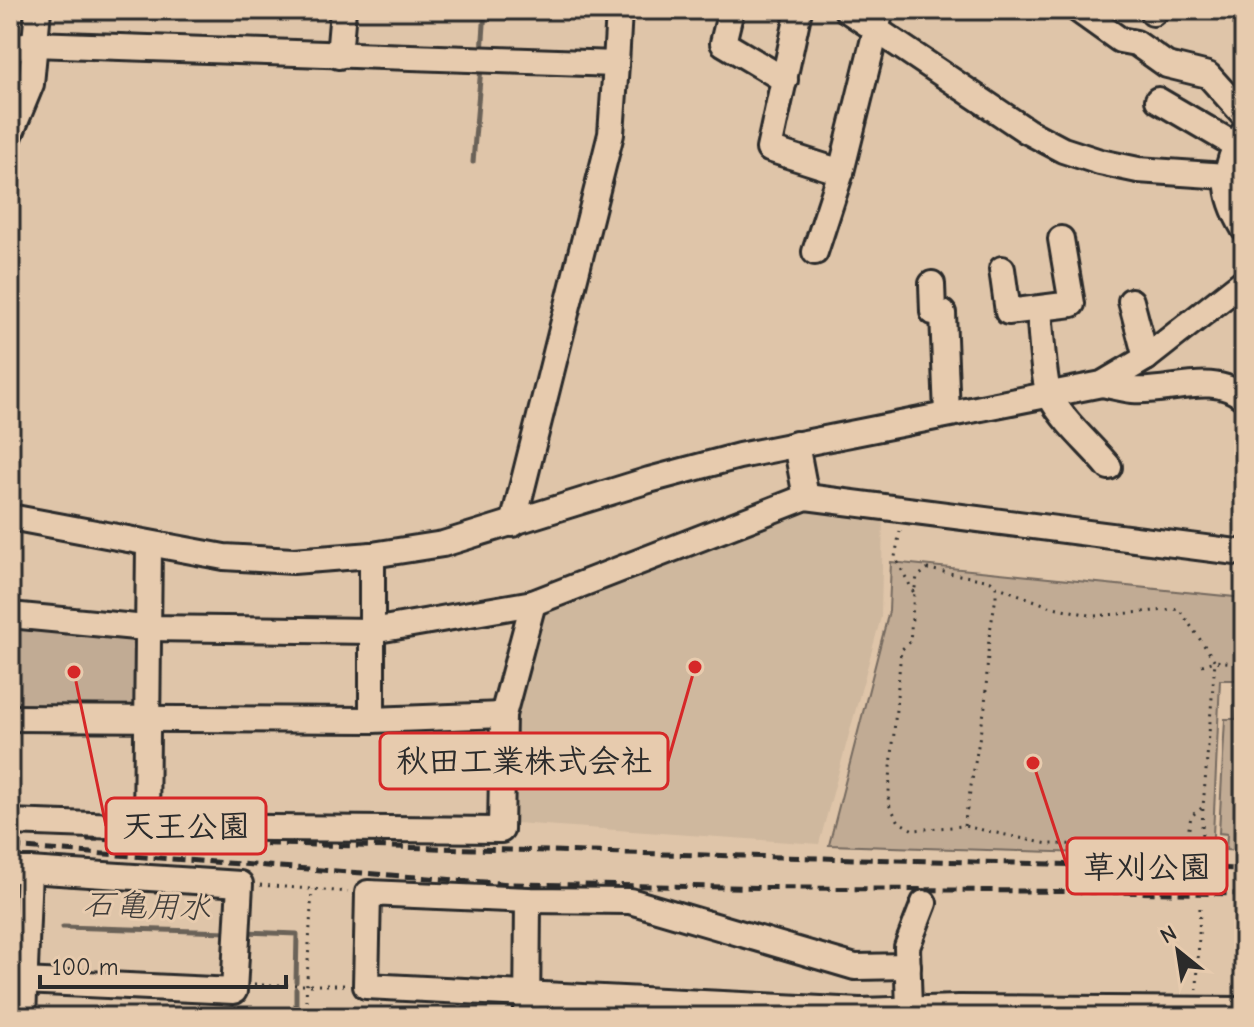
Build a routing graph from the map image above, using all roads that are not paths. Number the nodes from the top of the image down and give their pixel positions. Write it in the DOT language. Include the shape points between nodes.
graph roads {
  1 [pos="38,10"];
  2 [pos="343,10"];
  3 [pos="619,10"];
  4 [pos="731,10"];
  5 [pos="799,10"];
  6 [pos="847,10"];
  7 [pos="1078,10"];
  8 [pos="879,20"];
  9 [pos="21,45"];
  10 [pos="339,56"];
  11 [pos="616,64"];
  12 [pos="785,80"];
  13 [pos="1158,100"];
  14 [pos="1244,115"];
  15 [pos="10,135"];
  16 [pos="1240,139"];
  17 [pos="841,172"];
  18 [pos="1226,176"];
  19 [pos="1244,229"];
  20 [pos="1061,239"];
  21 [pos="815,252"];
  22 [pos="1002,269"];
  23 [pos="1244,281"];
  24 [pos="932,284"];
  25 [pos="1131,301"];
  26 [pos="1039,310"];
  27 [pos="1146,358"];
  28 [pos="1102,384"];
  29 [pos="1049,394"];
  30 [pos="1239,394"];
  31 [pos="947,414"];
  32 [pos="796,444"];
  33 [pos="1109,467"];
  34 [pos="806,497"];
  35 [pos="10,517"];
  36 [pos="513,524"];
  37 [pos="149,544"];
  38 [pos="1244,553"];
  39 [pos="372,555"];
  40 [pos="533,603"];
  41 [pos="10,615"];
  42 [pos="146,628"];
  43 [pos="372,631"];
  44 [pos="503,715"];
  45 [pos="10,718"];
  46 [pos="147,720"];
  47 [pos="372,720"];
  48 [pos="10,822"];
  49 [pos="146,827"];
  50 [pos="20,870"];
  51 [pos="528,900"];
  52 [pos="924,903"];
  53 [pos="908,966"];
  54 [pos="23,981"];
  55 [pos="527,1006"];
  56 [pos="909,1009"];
  57 [pos="1244,1010"];
  58 [pos="1187,1012"];
  59 [pos="958,1013"];
  60 [pos="1080,1013"];
  61 [pos="860,1014"];
  62 [pos="23,1017"];
  1 -- 9 [label="street"];
  2 -- 10 [label="street"];
  3 -- 11 [label="street"];
  4 -- 12 [label="street" via="723,43"];
  5 -- 12 [label="street"];
  6 -- 8 [label="street"];
  7 -- 14 [label="street" via="1167,65 1208,75"];
  8 -- 17 [label="street"];
  8 -- 18 [label="street" via="1027,131 1063,150 1138,170"];
  9 -- 10 [label="street"];
  9 -- 15 [label="street" via="31,84"];
  10 -- 11 [label="street"];
  11 -- 36 [label="street" via="611,134"];
  12 -- 17 [label="street" via="769,149"];
  13 -- 16 [label="street"];
  16 -- 18 [label="street"];
  17 -- 21 [label="street"];
  18 -- 19 [label="street" via="1232,209"];
  20 -- 26 [label="street" via="1072,304"];
  22 -- 26 [label="street" via="1008,312"];
  23 -- 27 [label="street"];
  24 -- 31 [label="street" via="933,312 943,313"];
  25 -- 27 [label="street"];
  26 -- 29 [label="street"];
  27 -- 28 [label="street"];
  28 -- 29 [label="street"];
  28 -- 30 [label="street" via="1134,390 1220,384"];
  29 -- 31 [label="street"];
  29 -- 33 [label="street"];
  31 -- 32 [label="street"];
  32 -- 34 [label="street"];
  32 -- 36 [label="street" via="649,480"];
  34 -- 38 [label="street"];
  34 -- 40 [label="street"];
  35 -- 37 [label="street"];
  36 -- 39 [label="street" via="443,544"];
  37 -- 39 [label="street" via="224,557 293,561"];
  37 -- 42 [label="street"];
  39 -- 43 [label="street"];
  40 -- 43 [label="street"];
  40 -- 44 [label="street"];
  41 -- 42 [label="street"];
  42 -- 43 [label="street"];
  42 -- 46 [label="street"];
  43 -- 47 [label="street"];
  44 -- 47 [label="street"];
  44 -- 49 [label="street" via="501,830"];
  45 -- 46 [label="street"];
  46 -- 47 [label="street"];
  46 -- 49 [label="street"];
  48 -- 49 [label="street"];
  50 -- 54 [label="street"];
  50 -- 54 [label="street" via="240,884 234,991"];
  51 -- 53 [label="street" via="630,901 855,967"];
  51 -- 55 [label="street"];
  51 -- 55 [label="street" via="368,893 366,986"];
  52 -- 53 [label="street" via="907,947"];
  53 -- 56 [label="street"];
  54 -- 62 [label="street"];
  55 -- 61 [label="street"];
  56 -- 59 [label="street"];
  56 -- 61 [label="street"];
  57 -- 58 [label="street"];
  58 -- 60 [label="street"];
  59 -- 60 [label="street"];
}
